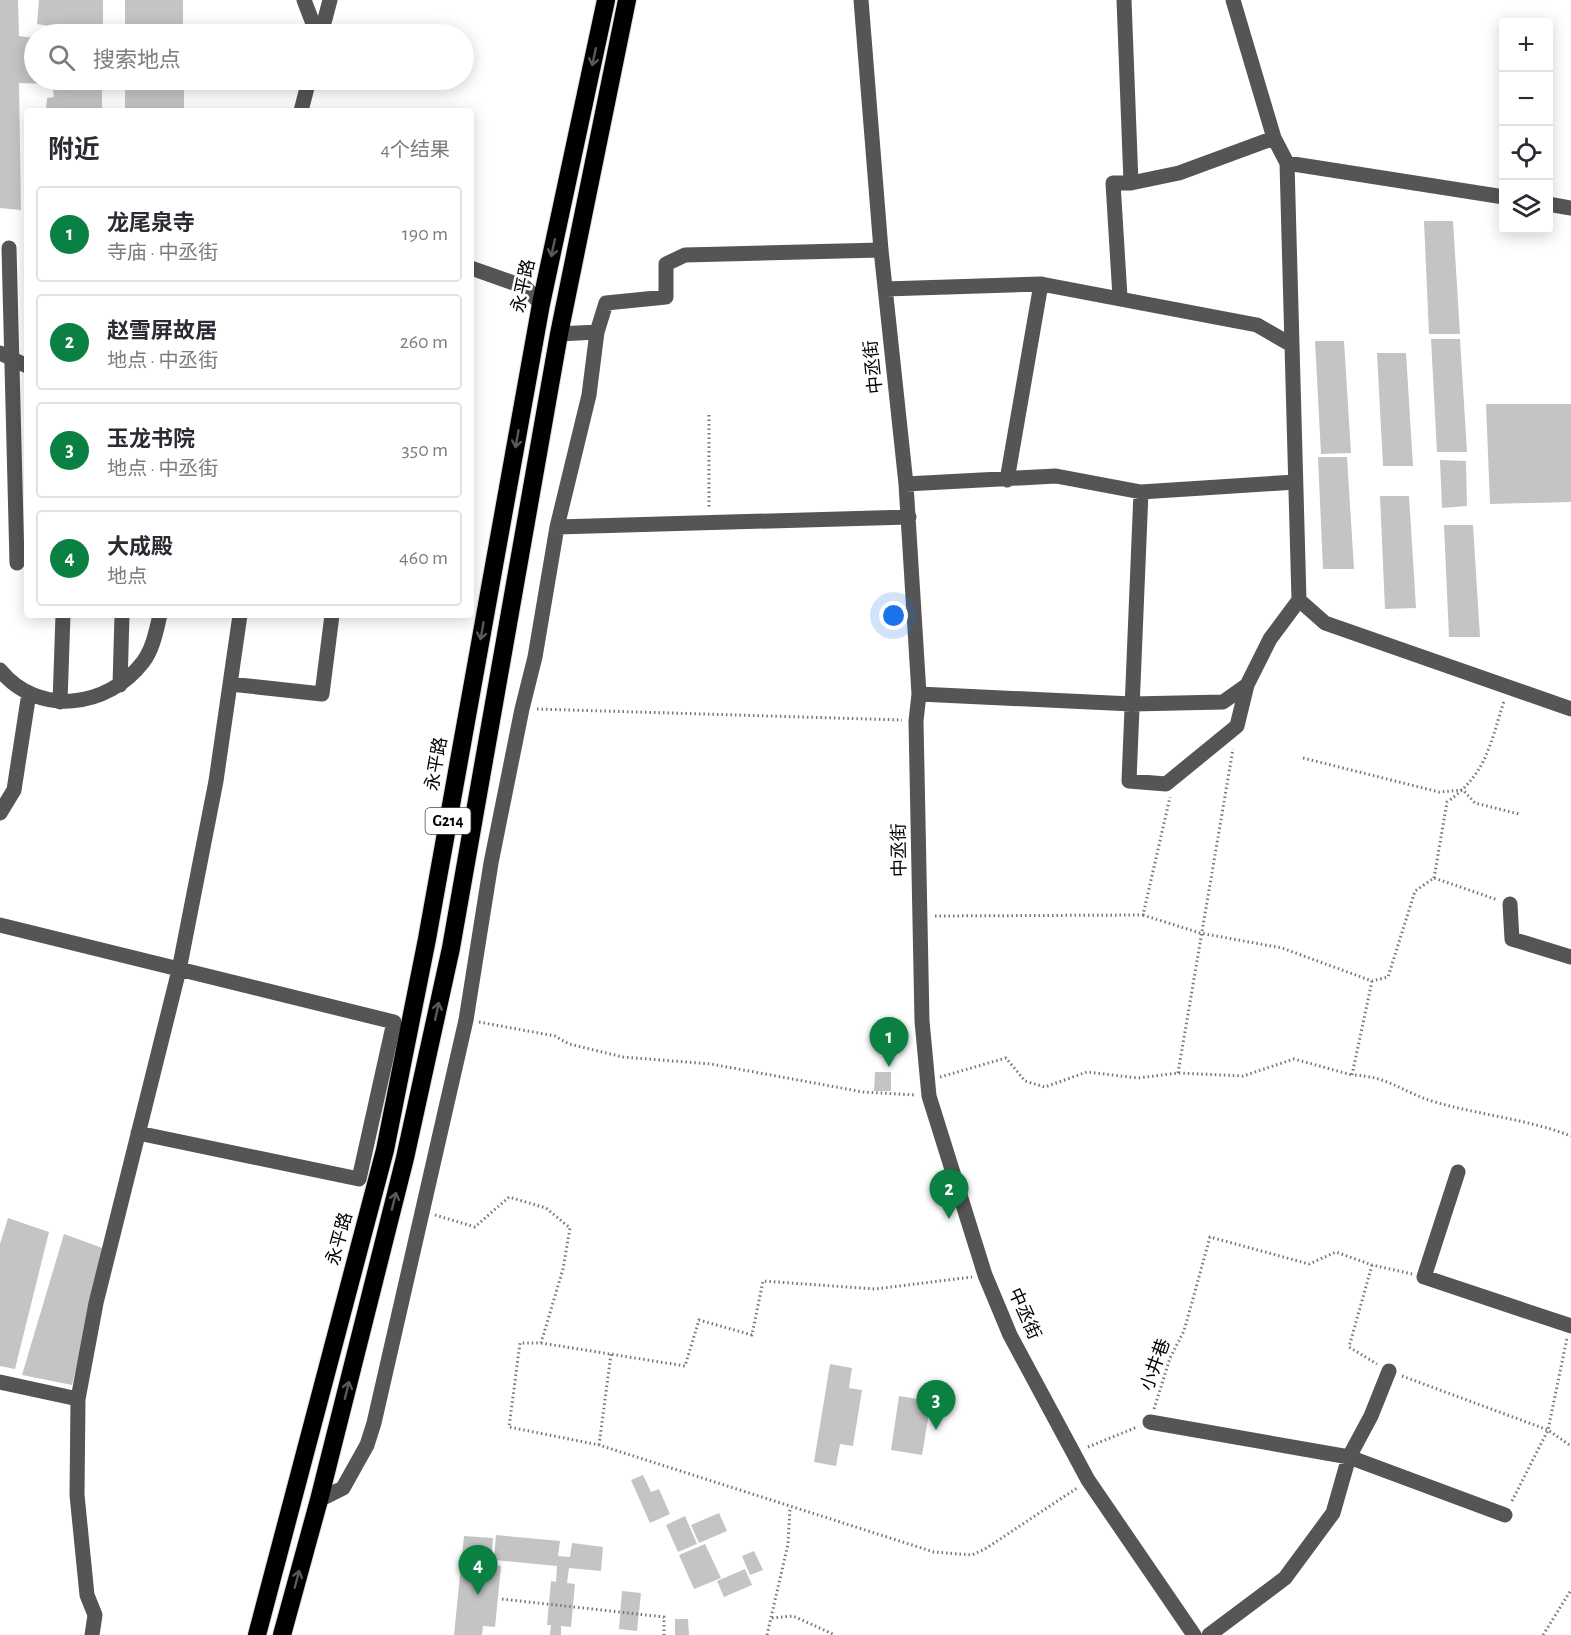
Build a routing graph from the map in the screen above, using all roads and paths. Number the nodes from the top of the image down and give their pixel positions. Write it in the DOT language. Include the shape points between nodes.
graph roads {
  1 [pos="304,0"];
  2 [pos="330,0"];
  3 [pos="606,0"];
  4 [pos="627,0"];
  5 [pos="861,0"];
  6 [pos="1124,0"];
  7 [pos="1233,0"];
  8 [pos="315,24"];
  9 [pos="322,24"];
  10 [pos="306,90"];
  11 [pos="302,108"];
  12 [pos="1274,138"];
  13 [pos="1287,163"];
  14 [pos="1131,183"];
  15 [pos="1499,196"];
  16 [pos="1553,205"];
  17 [pos="1571,208"];
  18 [pos="9,248"];
  19 [pos="881,250"];
  20 [pos="474,269"];
  21 [pos="1041,284"];
  22 [pos="885,288"];
  23 [pos="1120,297"];
  24 [pos="541,304"];
  25 [pos="565,306"];
  26 [pos="597,332"];
  27 [pos="559,334"];
  28 [pos="1290,344"];
  29 [pos="13,360"];
  30 [pos="709,415"];
  31 [pos="1007,480"];
  32 [pos="1295,482"];
  33 [pos="906,484"];
  34 [pos="1141,492"];
  35 [pos="909,517"];
  36 [pos="709,522"];
  37 [pos="557,527"];
  38 [pos="17,563"];
  39 [pos="1299,600"];
  40 [pos="63,618"];
  41 [pos="122,618"];
  42 [pos="159,618"];
  43 [pos="240,618"];
  44 [pos="332,618"];
  45 [pos="0,670"];
  46 [pos="231,684"];
  47 [pos="120,685"];
  48 [pos="1247,685"];
  49 [pos="1509,687"];
  50 [pos="29,693"];
  51 [pos="919,694"];
  52 [pos="60,702"];
  53 [pos="1132,705"];
  54 [pos="522,709"];
  55 [pos="1571,709"];
  56 [pos="916,721"];
  57 [pos="1237,726"];
  58 [pos="1303,758"];
  59 [pos="1174,777"];
  60 [pos="1463,790"];
  61 [pos="0,813"];
  62 [pos="1519,814"];
  63 [pos="1434,878"];
  64 [pos="1510,904"];
  65 [pos="1143,915"];
  66 [pos="921,916"];
  67 [pos="0,925"];
  68 [pos="1200,933"];
  69 [pos="1571,957"];
  70 [pos="179,970"];
  71 [pos="1372,981"];
  72 [pos="466,1020"];
  73 [pos="1178,1072"];
  74 [pos="1352,1075"];
  75 [pos="928,1088"];
  76 [pos="138,1133"];
  77 [pos="1571,1136"];
  78 [pos="1458,1172"];
  79 [pos="423,1212"];
  80 [pos="1372,1265"];
  81 [pos="985,1275"];
  82 [pos="1424,1277"];
  83 [pos="1570,1325"];
  84 [pos="541,1343"];
  85 [pos="611,1354"];
  86 [pos="1389,1371"];
  87 [pos="0,1382"];
  88 [pos="78,1399"];
  89 [pos="1150,1422"];
  90 [pos="1548,1430"];
  91 [pos="599,1445"];
  92 [pos="1571,1446"];
  93 [pos="1070,1449"];
  94 [pos="1349,1457"];
  95 [pos="1088,1480"];
  96 [pos="319,1500"];
  97 [pos="790,1508"];
  98 [pos="1505,1515"];
  99 [pos="1571,1590"];
  100 [pos="502,1599"];
  101 [pos="771,1618"];
  102 [pos="92,1635"];
  103 [pos="257,1635"];
  104 [pos="282,1635"];
  105 [pos="664,1635"];
  106 [pos="767,1635"];
  107 [pos="835,1635"];
  108 [pos="1194,1635"];
  109 [pos="1209,1635"];
  110 [pos="1543,1635"];
  1 -- 8 [label="street"];
  2 -- 9 [label="street"];
  3 -- 24 [label="highway, 永平路 / G214, one-way"];
  4 -- 25 [label="highway, G214"];
  5 -- 19 [label="street, 中丞街"];
  6 -- 14 [label="street"];
  7 -- 12 [label="street"];
  10 -- 11 [label="street"];
  12 -- 13 [label="street"];
  12 -- 14 [label="street" via="1179,173"];
  13 -- 15 [label="street"];
  13 -- 28 [label="street"];
  14 -- 23 [label="street" via="1113,183"];
  16 -- 17 [label="street"];
  18 -- 29 [label="street"];
  19 -- 22 [label="street, 中丞街"];
  19 -- 26 [label="street" via="685,255 666,264 666,297 606,303"];
  20 -- 24 [label="street" via="525,288"];
  21 -- 22 [label="street"];
  21 -- 23 [label="street"];
  21 -- 31 [label="street"];
  22 -- 33 [label="street, 中丞街"];
  23 -- 28 [label="street" via="1257,325"];
  24 -- 25 [label="highway"];
  24 -- 103 [label="highway, 永平路 / G214, one-way" via="427,939 385,1150"];
  25 -- 27 [label="highway, G214"];
  26 -- 27 [label="street"];
  26 -- 37 [label="street" via="589,395"];
  96 -- 27 [label="highway, G214, one-way" via="405,1158 451,948"];
  28 -- 32 [label="street"];
  29 -- 38 [label="street"];
  30 -- 36 [label="path"];
  31 -- 33 [label="street"];
  31 -- 34 [label="street" via="1056,476"];
  32 -- 34 [label="street"];
  32 -- 39 [label="street"];
  33 -- 35 [label="street, 中丞街"];
  34 -- 53 [label="street"];
  35 -- 36 [label="street"];
  35 -- 51 [label="street, 中丞街"];
  36 -- 37 [label="street"];
  37 -- 54 [label="street"];
  39 -- 48 [label="street" via="1270,639"];
  39 -- 49 [label="street" via="1325,623"];
  40 -- 52 [label="street"];
  41 -- 47 [label="street"];
  42 -- 47 [label="street" via="144,660"];
  43 -- 46 [label="street"];
  44 -- 46 [label="street" via="322,694"];
  45 -- 50 [label="street"];
  46 -- 70 [label="street"];
  47 -- 52 [label="street" via="90,700"];
  48 -- 53 [label="street" via="1223,702"];
  48 -- 57 [label="street"];
  49 -- 55 [label="street"];
  49 -- 60 [label="path" via="1483,765"];
  50 -- 52 [label="street"];
  50 -- 61 [label="street" via="14,790"];
  51 -- 53 [label="street"];
  51 -- 56 [label="street, 中丞街"];
  53 -- 59 [label="street" via="1129,781 1166,784"];
  54 -- 56 [label="path"];
  54 -- 72 [label="street" via="491,863"];
  56 -- 66 [label="street, 中丞街"];
  57 -- 59 [label="street"];
  57 -- 68 [label="path"];
  58 -- 60 [label="path" via="1439,792"];
  59 -- 65 [label="path"];
  60 -- 62 [label="path" via="1475,803"];
  60 -- 63 [label="path" via="1447,802"];
  63 -- 64 [label="path"];
  63 -- 71 [label="path" via="1415,891 1388,977"];
  64 -- 69 [label="street" via="1512,939"];
  65 -- 66 [label="path"];
  65 -- 68 [label="path"];
  66 -- 75 [label="street, 中丞街" via="922,1021"];
  67 -- 70 [label="street"];
  68 -- 71 [label="path" via="1282,948"];
  68 -- 73 [label="path"];
  70 -- 76 [label="street"];
  70 -- 76 [label="street" via="394,1022 359,1179"];
  71 -- 74 [label="path"];
  72 -- 75 [label="path" via="555,1036 569,1044 623,1057 711,1064 863,1092"];
  72 -- 79 [label="street"];
  73 -- 74 [label="path" via="1243,1076 1294,1059"];
  73 -- 75 [label="path" via="1138,1078 1086,1072 1045,1087 1025,1081 1006,1058"];
  74 -- 77 [label="path" via="1374,1076 1434,1102"];
  75 -- 81 [label="street, 中丞街"];
  76 -- 88 [label="street" via="96,1304"];
  78 -- 82 [label="street"];
  79 -- 84 [label="path" via="475,1227 509,1197 546,1208 570,1228 563,1269"];
  79 -- 96 [label="street" via="367,1445 343,1488"];
  80 -- 82 [label="path"];
  80 -- 86 [label="path" via="1349,1347"];
  80 -- 89 [label="path, 小井巷" via="1336,1252 1309,1264 1210,1238 1184,1331 1170,1358"];
  81 -- 85 [label="path" via="875,1289 763,1281 753,1335 699,1320 685,1366"];
  81 -- 93 [label="street, 中丞街" via="1010,1335"];
  82 -- 83 [label="street"];
  83 -- 90 [label="path"];
  84 -- 85 [label="path"];
  84 -- 91 [label="path" via="520,1343 509,1427"];
  85 -- 91 [label="path"];
  86 -- 90 [label="path"];
  86 -- 94 [label="street"];
  87 -- 88 [label="street"];
  88 -- 102 [label="street" via="76,1495 87,1595 95,1615"];
  89 -- 93 [label="path"];
  89 -- 94 [label="street"];
  90 -- 92 [label="path"];
  90 -- 98 [label="path"];
  91 -- 97 [label="path"];
  93 -- 95 [label="street, 中丞街"];
  94 -- 98 [label="street"];
  94 -- 109 [label="street" via="1333,1513 1285,1578"];
  95 -- 97 [label="path" via="1005,1538 972,1555 934,1552"];
  95 -- 108 [label="street, 中丞街"];
  104 -- 96 [label="highway, G214, one-way"];
  97 -- 101 [label="path" via="788,1544"];
  99 -- 110 [label="path"];
  100 -- 105 [label="path" via="664,1617"];
  101 -- 106 [label="path"];
  101 -- 107 [label="path" via="793,1616"];
}
